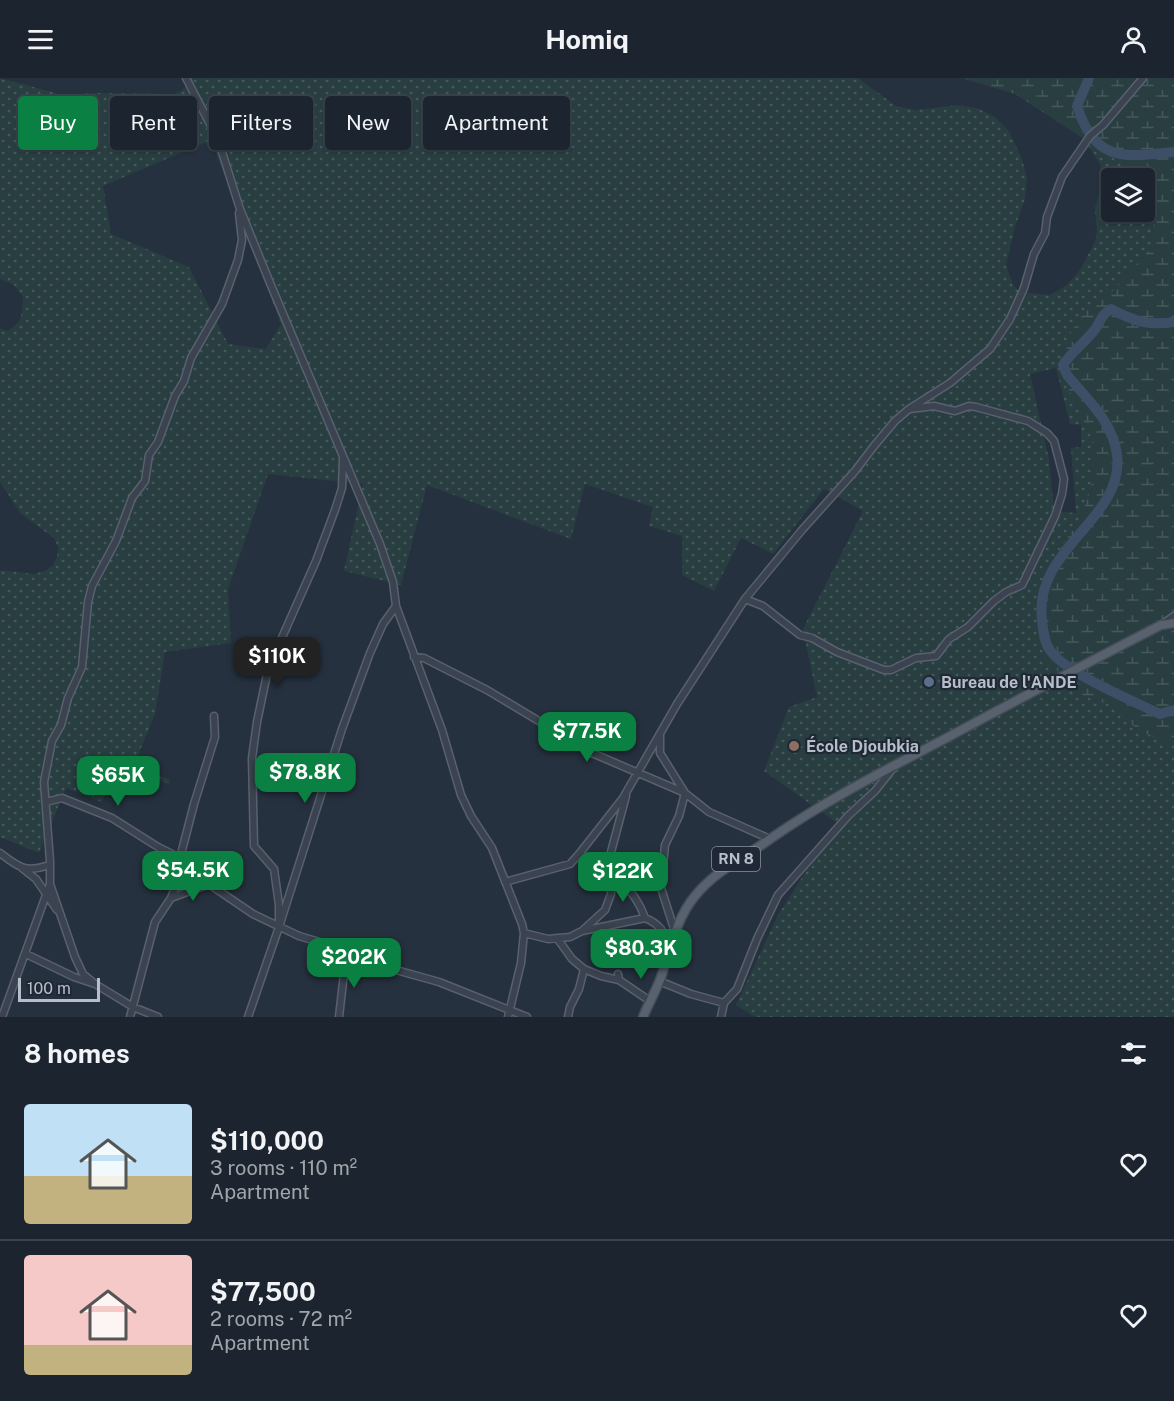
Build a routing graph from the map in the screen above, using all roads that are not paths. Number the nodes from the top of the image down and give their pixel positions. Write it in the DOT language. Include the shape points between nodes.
graph roads {
  1 [pos="186,78"];
  2 [pos="1143,78"];
  3 [pos="240,209"];
  4 [pos="909,409"];
  5 [pos="343,455"];
  6 [pos="745,599"];
  7 [pos="396,606"];
  8 [pos="1174,616"];
  9 [pos="1174,623"];
  10 [pos="1161,625"];
  11 [pos="414,657"];
  12 [pos="214,716"];
  13 [pos="660,732"];
  14 [pos="897,763"];
  15 [pos="638,772"];
  16 [pos="628,790"];
  17 [pos="686,793"];
  18 [pos="46,802"];
  19 [pos="770,839"];
  20 [pos="0,853"];
  21 [pos="579,854"];
  22 [pos="182,862"];
  23 [pos="46,866"];
  24 [pos="22,868"];
  25 [pos="611,872"];
  26 [pos="505,882"];
  27 [pos="50,884"];
  28 [pos="209,884"];
  29 [pos="46,894"];
  30 [pos="171,898"];
  31 [pos="60,913"];
  32 [pos="645,918"];
  33 [pos="279,927"];
  34 [pos="582,931"];
  35 [pos="524,933"];
  36 [pos="675,933"];
  37 [pos="557,939"];
  38 [pos="670,947"];
  39 [pos="26,954"];
  40 [pos="346,956"];
  41 [pos="584,969"];
  42 [pos="659,981"];
  43 [pos="95,984"];
  44 [pos="650,1001"];
  45 [pos="724,1003"];
  46 [pos="133,1007"];
  47 [pos="512,1009"];
  48 [pos="2,1017"];
  49 [pos="130,1017"];
  50 [pos="158,1017"];
  51 [pos="248,1017"];
  52 [pos="339,1017"];
  53 [pos="508,1017"];
  54 [pos="527,1017"];
  55 [pos="568,1017"];
  56 [pos="643,1017"];
  57 [pos="721,1017"];
  1 -- 3 [label="street" via="222,152"];
  2 -- 4 [label="street" via="1090,135 1062,177 1024,288 990,349 950,383"];
  3 -- 5 [label="street"];
  3 -- 18 [label="street" via="242,240 222,304 191,358 158,442 149,455 145,481 132,498 116,541 92,586 82,668 52,741 44,782"];
  4 -- 6 [label="street"];
  4 -- 6 [label="street" via="934,406 955,411 976,407 1028,421 1054,441 1064,479 1062,494 1022,585 994,601 968,627 949,639 936,656 916,658 891,670 800,635 762,606"];
  5 -- 7 [label="street" via="380,544 393,582"];
  5 -- 33 [label="street" via="342,488 316,561 268,669 252,758 254,846 274,869"];
  6 -- 13 [label="street"];
  7 -- 11 [label="street"];
  7 -- 33 [label="street" via="383,624 363,671"];
  8 -- 10 [label="street"];
  9 -- 10 [label="main road, RN 8"];
  10 -- 14 [label="main road, RN 8"];
  11 -- 15 [label="street" via="424,658 487,690 592,753"];
  11 -- 26 [label="street" via="461,795 492,848"];
  12 -- 22 [label="street" via="215,737 194,804"];
  13 -- 15 [label="street"];
  13 -- 17 [label="street" via="660,753"];
  14 -- 19 [label="main road, RN 8"];
  14 -- 45 [label="street" via="778,895 737,988"];
  15 -- 16 [label="street"];
  15 -- 17 [label="street"];
  16 -- 21 [label="street"];
  16 -- 25 [label="street" via="613,844"];
  17 -- 19 [label="street" via="709,812"];
  17 -- 36 [label="street" via="664,845 661,888"];
  18 -- 22 [label="street" via="62,798 112,818"];
  18 -- 27 [label="street"];
  19 -- 36 [label="main road, RN 8" via="706,883"];
  20 -- 24 [label="street"];
  21 -- 25 [label="street"];
  21 -- 26 [label="street" via="570,864"];
  22 -- 28 [label="street"];
  22 -- 30 [label="street"];
  23 -- 24 [label="street" via="36,870"];
  24 -- 29 [label="street"];
  25 -- 32 [label="street" via="625,885"];
  25 -- 34 [label="street" via="611,894 605,910"];
  26 -- 35 [label="street"];
  27 -- 29 [label="street"];
  27 -- 31 [label="street"];
  28 -- 30 [label="street"];
  28 -- 33 [label="street"];
  29 -- 31 [label="street"];
  29 -- 39 [label="street"];
  30 -- 46 [label="street" via="155,922"];
  31 -- 43 [label="street" via="83,974"];
  32 -- 34 [label="street"];
  32 -- 38 [label="street" via="656,922"];
  33 -- 40 [label="street" via="333,946"];
  33 -- 51 [label="street"];
  34 -- 37 [label="street" via="570,938"];
  35 -- 37 [label="street"];
  35 -- 47 [label="street"];
  36 -- 38 [label="main road, RN 8"];
  37 -- 41 [label="street"];
  38 -- 42 [label="main road, RN 8"];
  39 -- 43 [label="street"];
  39 -- 48 [label="street"];
  40 -- 47 [label="street" via="439,982"];
  40 -- 52 [label="street"];
  41 -- 44 [label="street" via="601,976 619,977"];
  41 -- 55 [label="street"];
  42 -- 44 [label="main road, RN 8"];
  42 -- 45 [label="street"];
  43 -- 46 [label="street"];
  44 -- 56 [label="main road, RN 8"];
  45 -- 57 [label="street"];
  46 -- 49 [label="street"];
  46 -- 50 [label="street"];
  47 -- 53 [label="street"];
  47 -- 54 [label="street"];
}
